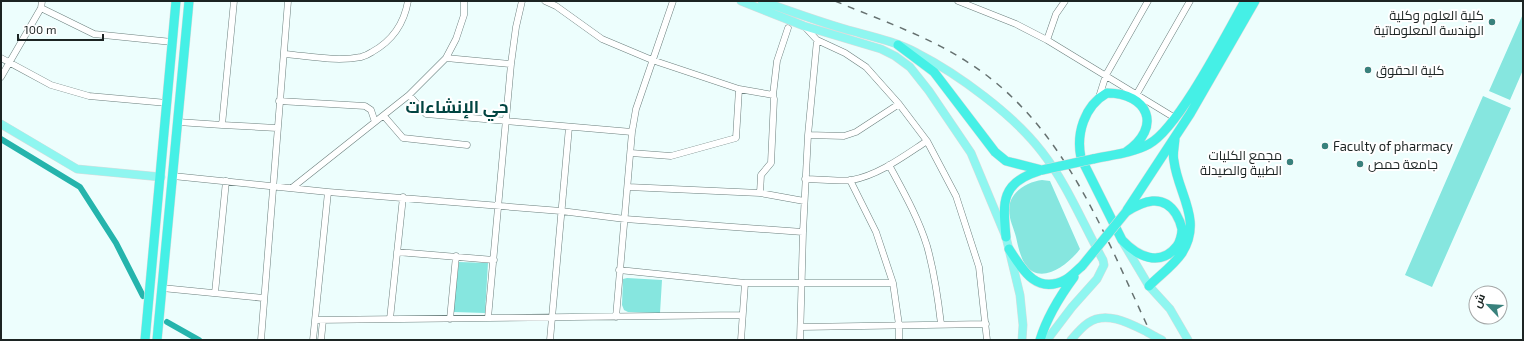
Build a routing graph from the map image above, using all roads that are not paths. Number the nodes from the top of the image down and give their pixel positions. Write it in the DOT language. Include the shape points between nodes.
graph roads {
  1 [pos="42,1"];
  2 [pos="176,1"];
  3 [pos="189,1"];
  4 [pos="234,1"];
  5 [pos="288,1"];
  6 [pos="408,1"];
  7 [pos="464,1"];
  8 [pos="522,1"];
  9 [pos="545,1"];
  10 [pos="673,1"];
  11 [pos="741,1"];
  12 [pos="762,1"];
  13 [pos="958,1"];
  14 [pos="1065,1"];
  15 [pos="1148,1"];
  16 [pos="1190,1"];
  17 [pos="1245,1"];
  18 [pos="1255,1"];
  19 [pos="41,8"];
  20 [pos="804,26"];
  21 [pos="788,28"];
  22 [pos="817,40"];
  23 [pos="1047,40"];
  24 [pos="172,42"];
  25 [pos="898,44"];
  26 [pos="284,54"];
  27 [pos="1,58"];
  28 [pos="446,58"];
  29 [pos="652,60"];
  30 [pos="10,63"];
  31 [pos="511,64"];
  32 [pos="1106,75"];
  33 [pos="1,77"];
  34 [pos="739,89"];
  35 [pos="409,95"];
  36 [pos="772,95"];
  37 [pos="1098,97"];
  38 [pos="1135,97"];
  39 [pos="279,101"];
  40 [pos="167,103"];
  41 [pos="899,104"];
  42 [pos="384,116"];
  43 [pos="1175,118"];
  44 [pos="506,120"];
  45 [pos="178,122"];
  46 [pos="375,122"];
  47 [pos="1,124"];
  48 [pos="222,125"];
  49 [pos="569,127"];
  50 [pos="277,128"];
  51 [pos="632,132"];
  52 [pos="808,135"];
  53 [pos="1175,136"];
  54 [pos="927,141"];
  55 [pos="468,145"];
  56 [pos="1126,152"];
  57 [pos="631,153"];
  58 [pos="889,165"];
  59 [pos="1042,170"];
  60 [pos="173,176"];
  61 [pos="161,177"];
  62 [pos="805,179"];
  63 [pos="850,180"];
  64 [pos="226,181"];
  65 [pos="272,186"];
  66 [pos="292,187"];
  67 [pos="628,187"];
  68 [pos="328,192"];
  69 [pos="760,193"];
  70 [pos="403,197"];
  71 [pos="804,201"];
  72 [pos="499,206"];
  73 [pos="561,211"];
  74 [pos="1126,212"];
  75 [pos="624,219"];
  76 [pos="803,232"];
  77 [pos="1006,238"];
  78 [pos="1122,240"];
  79 [pos="1009,249"];
  80 [pos="397,252"];
  81 [pos="456,256"];
  82 [pos="494,260"];
  83 [pos="1082,266"];
  84 [pos="619,270"];
  85 [pos="745,283"];
  86 [pos="893,283"];
  87 [pos="801,284"];
  88 [pos="1149,286"];
  89 [pos="162,288"];
  90 [pos="215,293"];
  91 [pos="263,298"];
  92 [pos="742,315"];
  93 [pos="616,317"];
  94 [pos="488,318"];
  95 [pos="552,318"];
  96 [pos="390,319"];
  97 [pos="450,319"];
  98 [pos="315,320"];
  99 [pos="323,320"];
  100 [pos="941,324"];
  101 [pos="986,324"];
  102 [pos="899,325"];
  103 [pos="800,327"];
  104 [pos="1159,339"];
  105 [pos="145,340"];
  106 [pos="157,340"];
  107 [pos="261,340"];
  108 [pos="313,340"];
  109 [pos="321,340"];
  110 [pos="550,340"];
  111 [pos="741,340"];
  112 [pos="800,340"];
  113 [pos="899,340"];
  114 [pos="987,340"];
  115 [pos="1022,340"];
  116 [pos="1040,340"];
  117 [pos="1047,340"];
  118 [pos="1071,340"];
  119 [pos="1188,340"];
  1 -- 19 [label="street"];
  2 -- 24 [label="highway"];
  3 -- 45 [label="highway"];
  4 -- 48 [label="street"];
  5 -- 26 [label="street"];
  6 -- 26 [label="street" via="406,12 392,37 383,46 363,57 344,59"];
  7 -- 28 [label="street" via="464,15"];
  8 -- 31 [label="street"];
  9 -- 29 [label="street" via="602,39"];
  10 -- 29 [label="street"];
  11 -- 20 [label="main road"];
  12 -- 25 [label="main road" via="816,21"];
  13 -- 23 [label="street" via="1016,24"];
  14 -- 23 [label="street" via="1056,14"];
  15 -- 32 [label="street"];
  16 -- 38 [label="street"];
  17 -- 43 [label="highway"];
  18 -- 53 [label="highway"];
  19 -- 24 [label="street" via="94,34"];
  19 -- 30 [label="street"];
  20 -- 22 [label="street"];
  20 -- 77 [label="main road" via="881,49 910,67 971,153"];
  21 -- 36 [label="street" via="777,61"];
  22 -- 41 [label="street" via="845,53 866,67"];
  22 -- 52 [label="street"];
  23 -- 32 [label="street"];
  24 -- 40 [label="highway"];
  25 -- 59 [label="highway" via="934,72 995,152 1006,161"];
  25 -- 117 [label="main road" via="917,52 970,86 1027,135 1057,174 1103,260 1104,265 1097,279"];
  26 -- 39 [label="street"];
  27 -- 30 [label="street"];
  28 -- 31 [label="street"];
  28 -- 35 [label="street"];
  29 -- 34 [label="street"];
  29 -- 51 [label="street" via="636,108"];
  30 -- 33 [label="street"];
  30 -- 40 [label="street" via="51,85 89,96"];
  31 -- 44 [label="street"];
  32 -- 37 [label="street"];
  32 -- 38 [label="street"];
  34 -- 36 [label="street"];
  34 -- 57 [label="street" via="736,138 671,156"];
  35 -- 42 [label="street"];
  35 -- 44 [label="street" via="426,114"];
  36 -- 69 [label="street" via="774,106 771,163 761,175"];
  37 -- 38 [label="highway" via="1106,93"];
  37 -- 78 [label="highway" via="1091,105 1080,132 1079,148 1081,158"];
  38 -- 43 [label="street"];
  38 -- 56 [label="highway" via="1146,110 1148,126 1138,144"];
  39 -- 46 [label="street" via="365,106 371,110"];
  39 -- 50 [label="street"];
  40 -- 61 [label="highway"];
  41 -- 52 [label="street" via="856,132 844,136"];
  41 -- 54 [label="street"];
  42 -- 46 [label="street"];
  42 -- 55 [label="street" via="403,138"];
  43 -- 56 [label="highway" via="1149,145"];
  44 -- 49 [label="street"];
  44 -- 72 [label="street"];
  45 -- 48 [label="street"];
  45 -- 60 [label="highway"];
  46 -- 66 [label="street"];
  47 -- 61 [label="main road" via="77,169"];
  48 -- 50 [label="street"];
  49 -- 51 [label="street"];
  49 -- 73 [label="street"];
  50 -- 65 [label="street"];
  51 -- 57 [label="street"];
  52 -- 62 [label="street"];
  53 -- 74 [label="highway"];
  53 -- 88 [label="highway" via="1173,160 1190,212 1190,230 1181,254"];
  54 -- 58 [label="street"];
  54 -- 101 [label="street" via="956,196 979,267"];
  56 -- 59 [label="highway, bridge"];
  57 -- 67 [label="street"];
  58 -- 63 [label="street" via="864,177"];
  58 -- 100 [label="street" via="911,206 927,246"];
  59 -- 77 [label="highway" via="1021,176 1008,194 1004,215"];
  60 -- 64 [label="street"];
  60 -- 89 [label="highway"];
  61 -- 105 [label="highway"];
  62 -- 63 [label="street"];
  62 -- 71 [label="street"];
  63 -- 86 [label="street" via="876,232"];
  64 -- 65 [label="street"];
  64 -- 90 [label="street"];
  65 -- 66 [label="street"];
  65 -- 91 [label="street"];
  66 -- 68 [label="street"];
  67 -- 69 [label="street"];
  67 -- 75 [label="street"];
  68 -- 70 [label="street"];
  68 -- 98 [label="street"];
  69 -- 71 [label="street"];
  70 -- 72 [label="street"];
  70 -- 80 [label="street"];
  71 -- 76 [label="street"];
  72 -- 73 [label="street"];
  72 -- 82 [label="street"];
  73 -- 75 [label="street"];
  73 -- 95 [label="street"];
  74 -- 78 [label="highway" via="1138,204 1160,201 1168,204 1174,211 1182,230 1178,244 1171,253 1160,258 1142,256"];
  74 -- 83 [label="highway, bridge"];
  75 -- 76 [label="street"];
  75 -- 84 [label="street"];
  76 -- 87 [label="street"];
  77 -- 79 [label="main road"];
  78 -- 88 [label="main road"];
  79 -- 83 [label="highway" via="1022,271 1041,283 1066,280"];
  79 -- 115 [label="main road" via="1020,295"];
  80 -- 81 [label="street"];
  80 -- 96 [label="street"];
  81 -- 82 [label="street"];
  81 -- 97 [label="street"];
  82 -- 94 [label="street"];
  83 -- 116 [label="highway" via="1063,291"];
  84 -- 85 [label="street"];
  84 -- 93 [label="street"];
  85 -- 87 [label="street"];
  85 -- 92 [label="street"];
  86 -- 87 [label="street"];
  86 -- 102 [label="street"];
  87 -- 103 [label="street"];
  88 -- 119 [label="main road" via="1170,309"];
  89 -- 90 [label="street"];
  89 -- 106 [label="highway"];
  90 -- 91 [label="street"];
  91 -- 107 [label="street"];
  92 -- 93 [label="street"];
  92 -- 111 [label="street"];
  93 -- 95 [label="street"];
  94 -- 95 [label="street"];
  94 -- 97 [label="street"];
  95 -- 110 [label="street"];
  96 -- 97 [label="street"];
  96 -- 99 [label="street"];
  98 -- 99 [label="street"];
  98 -- 108 [label="street"];
  99 -- 109 [label="street"];
  100 -- 101 [label="street"];
  100 -- 102 [label="street"];
  101 -- 114 [label="street"];
  102 -- 103 [label="street"];
  102 -- 113 [label="street"];
  103 -- 112 [label="street"];
  104 -- 118 [label="main road, bridge" via="1122,320 1101,318 1088,322"];
}
